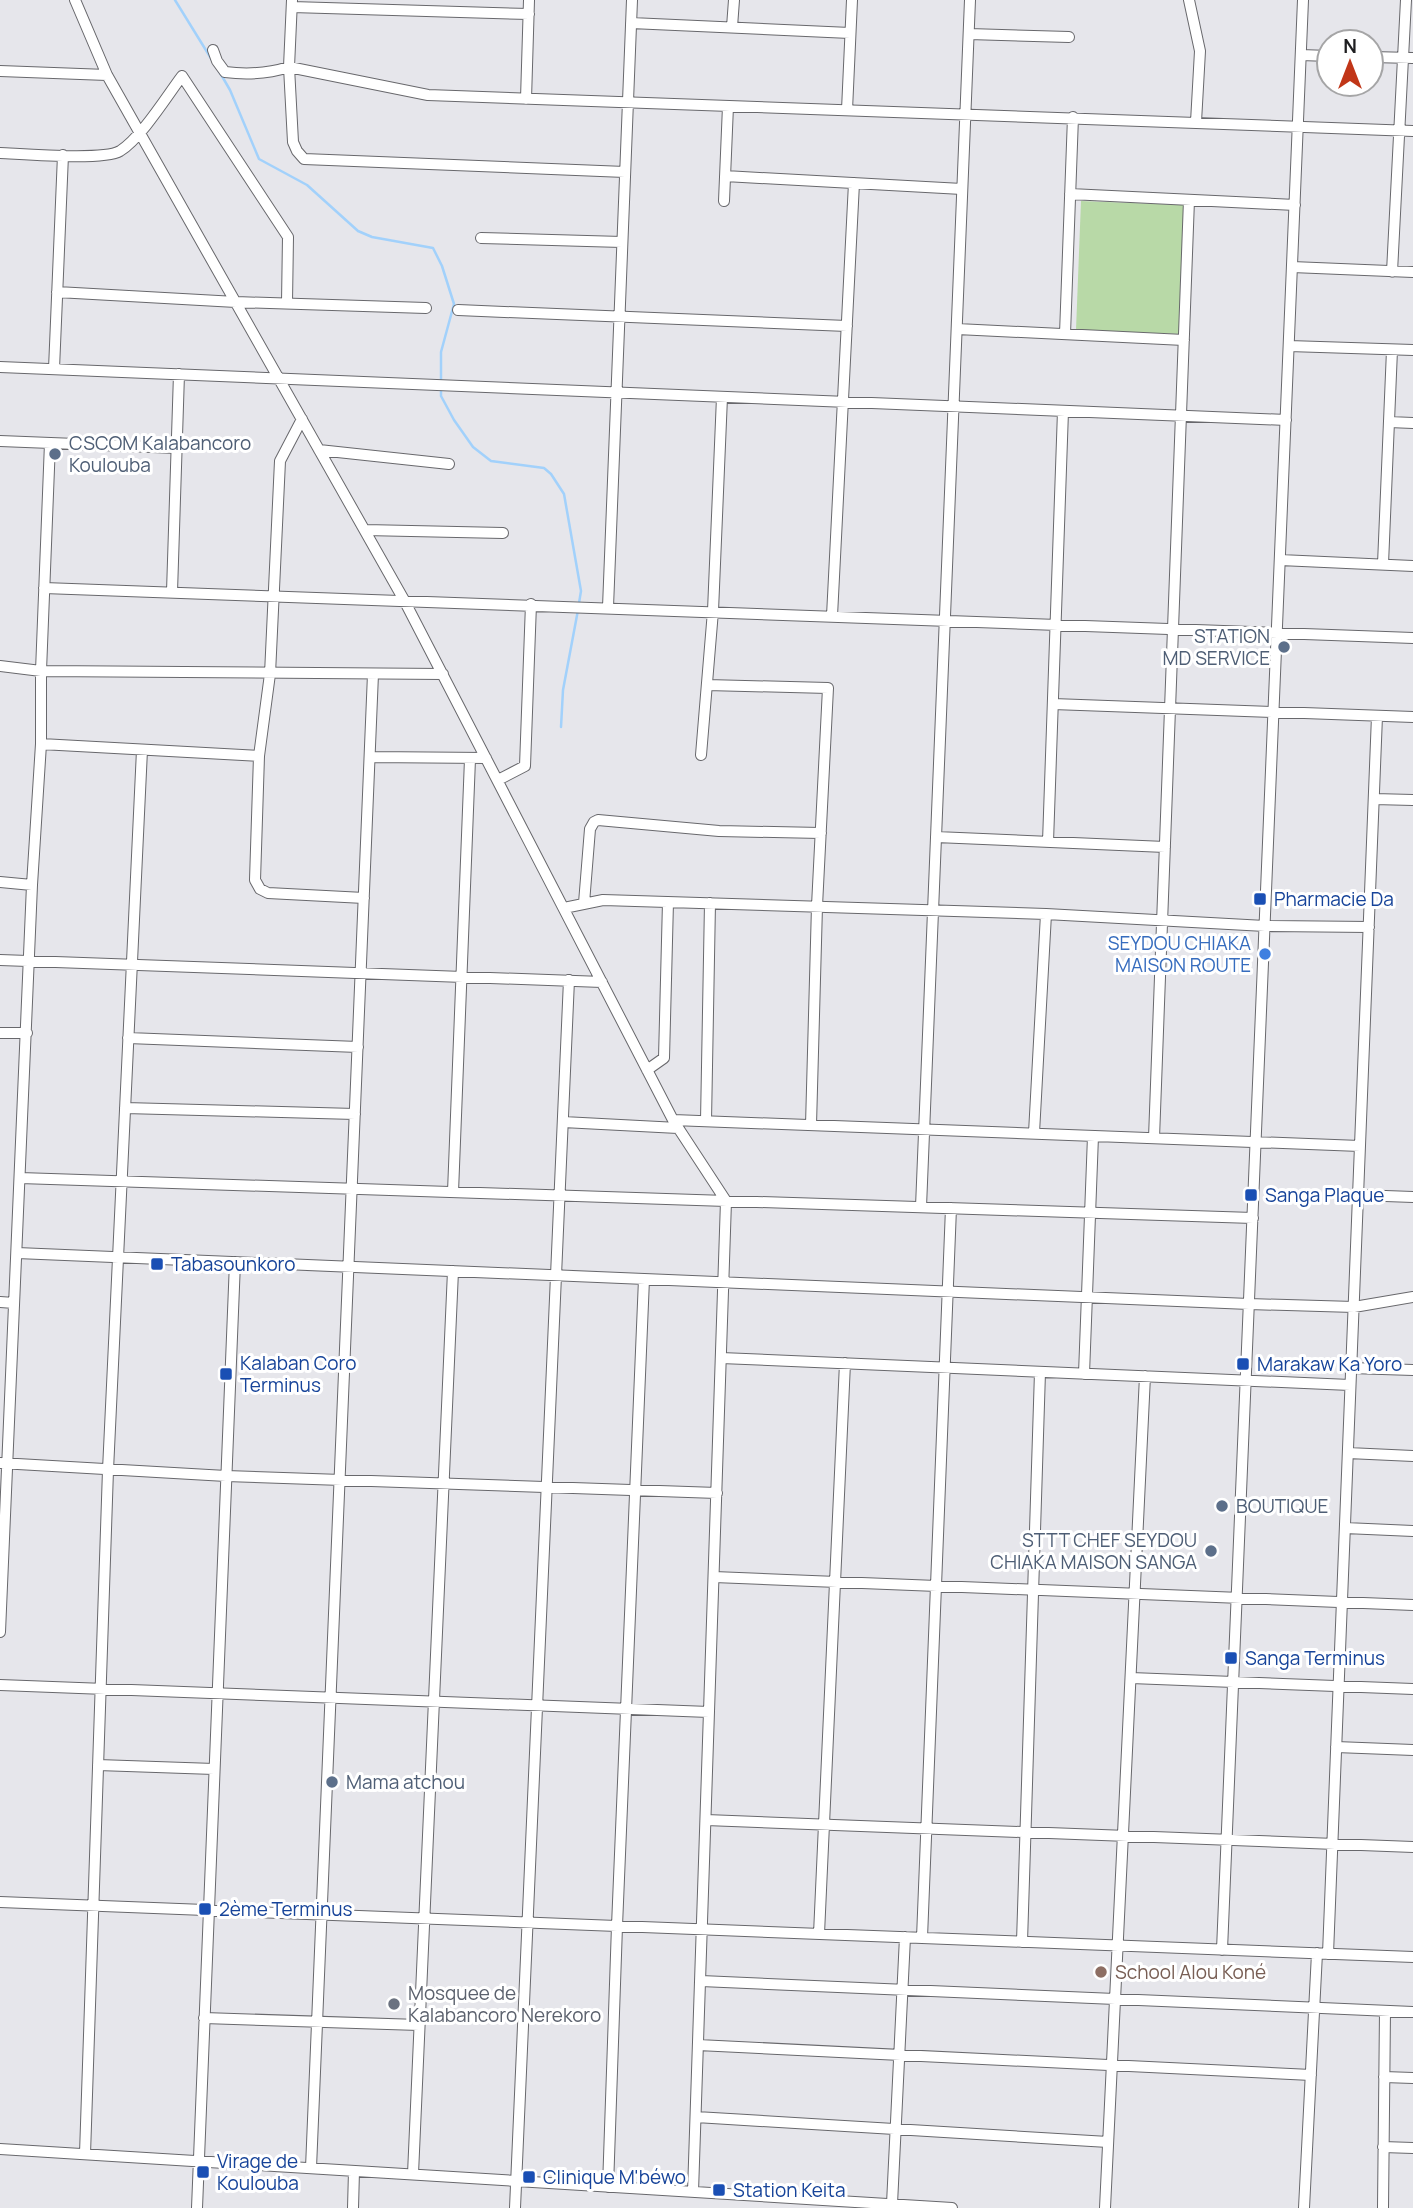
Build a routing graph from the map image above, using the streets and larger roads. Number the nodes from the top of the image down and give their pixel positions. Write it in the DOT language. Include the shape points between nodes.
graph roads {
  1 [pos="75,0"];
  2 [pos="529,0"];
  3 [pos="632,0"];
  4 [pos="734,0"];
  5 [pos="852,0"];
  6 [pos="970,0"];
  7 [pos="1189,0"];
  8 [pos="1303,0"];
  9 [pos="1406,0"];
  10 [pos="292,4"];
  11 [pos="401,5"];
  12 [pos="528,14"];
  13 [pos="631,23"];
  14 [pos="732,27"];
  15 [pos="850,33"];
  16 [pos="969,34"];
  17 [pos="1069,37"];
  18 [pos="213,50"];
  19 [pos="1301,55"];
  20 [pos="1315,56"];
  21 [pos="1385,57"];
  22 [pos="1408,58"];
  23 [pos="289,67"];
  24 [pos="0,71"];
  25 [pos="107,75"];
  26 [pos="526,99"];
  27 [pos="628,102"];
  28 [pos="729,106"];
  29 [pos="846,110"];
  30 [pos="966,113"];
  31 [pos="1073,117"];
  32 [pos="1196,122"];
  33 [pos="1298,125"];
  34 [pos="1399,131"];
  35 [pos="1413,131"];
  36 [pos="139,132"];
  37 [pos="0,153"];
  38 [pos="63,155"];
  39 [pos="625,172"];
  40 [pos="725,176"];
  41 [pos="854,183"];
  42 [pos="962,189"];
  43 [pos="1070,194"];
  44 [pos="1189,200"];
  45 [pos="724,201"];
  46 [pos="1295,205"];
  47 [pos="481,238"];
  48 [pos="622,242"];
  49 [pos="1292,267"];
  50 [pos="1392,272"];
  51 [pos="1413,272"];
  52 [pos="57,292"];
  53 [pos="236,302"];
  54 [pos="287,302"];
  55 [pos="426,308"];
  56 [pos="458,310"];
  57 [pos="620,316"];
  58 [pos="846,326"];
  59 [pos="957,329"];
  60 [pos="1065,334"];
  61 [pos="1184,340"];
  62 [pos="1289,346"];
  63 [pos="1392,350"];
  64 [pos="1413,351"];
  65 [pos="0,367"];
  66 [pos="54,369"];
  67 [pos="179,374"];
  68 [pos="279,379"];
  69 [pos="616,393"];
  70 [pos="722,397"];
  71 [pos="843,402"];
  72 [pos="954,406"];
  73 [pos="1063,411"];
  74 [pos="1181,416"];
  75 [pos="302,419"];
  76 [pos="1286,420"];
  77 [pos="1389,422"];
  78 [pos="1413,423"];
  79 [pos="0,441"];
  80 [pos="50,443"];
  81 [pos="177,448"];
  82 [pos="319,450"];
  83 [pos="449,464"];
  84 [pos="365,530"];
  85 [pos="503,533"];
  86 [pos="1280,560"];
  87 [pos="1383,564"];
  88 [pos="1413,566"];
  89 [pos="44,588"];
  90 [pos="172,592"];
  91 [pos="274,595"];
  92 [pos="404,600"];
  93 [pos="530,604"];
  94 [pos="608,607"];
  95 [pos="713,611"];
  96 [pos="832,616"];
  97 [pos="945,620"];
  98 [pos="1056,624"];
  99 [pos="1173,628"];
  100 [pos="1278,632"];
  101 [pos="1413,638"];
  102 [pos="0,666"];
  103 [pos="41,671"];
  104 [pos="270,674"];
  105 [pos="373,674"];
  106 [pos="443,674"];
  107 [pos="707,685"];
  108 [pos="1053,704"];
  109 [pos="1170,708"];
  110 [pos="1274,712"];
  111 [pos="1377,716"];
  112 [pos="1413,717"];
  113 [pos="41,744"];
  114 [pos="142,750"];
  115 [pos="701,755"];
  116 [pos="259,756"];
  117 [pos="370,757"];
  118 [pos="486,758"];
  119 [pos="470,759"];
  120 [pos="498,780"];
  121 [pos="1374,799"];
  122 [pos="1413,800"];
  123 [pos="821,833"];
  124 [pos="936,837"];
  125 [pos="1048,842"];
  126 [pos="1165,846"];
  127 [pos="0,882"];
  128 [pos="32,884"];
  129 [pos="364,898"];
  130 [pos="668,902"];
  131 [pos="584,903"];
  132 [pos="710,903"];
  133 [pos="817,906"];
  134 [pos="564,908"];
  135 [pos="933,911"];
  136 [pos="1046,914"];
  137 [pos="1162,919"];
  138 [pos="1265,926"];
  139 [pos="1369,927"];
  140 [pos="0,960"];
  141 [pos="29,961"];
  142 [pos="132,965"];
  143 [pos="361,973"];
  144 [pos="460,976"];
  145 [pos="569,981"];
  146 [pos="602,982"];
  147 [pos="0,1033"];
  148 [pos="27,1034"];
  149 [pos="128,1038"];
  150 [pos="358,1046"];
  151 [pos="647,1070"];
  152 [pos="125,1108"];
  153 [pos="355,1114"];
  154 [pos="706,1121"];
  155 [pos="563,1122"];
  156 [pos="675,1124"];
  157 [pos="811,1125"];
  158 [pos="924,1129"];
  159 [pos="1034,1133"];
  160 [pos="1093,1136"];
  161 [pos="1154,1138"];
  162 [pos="1256,1142"];
  163 [pos="1360,1146"];
  164 [pos="20,1178"];
  165 [pos="122,1181"];
  166 [pos="352,1189"];
  167 [pos="453,1192"];
  168 [pos="560,1195"];
  169 [pos="1358,1195"];
  170 [pos="1413,1197"];
  171 [pos="726,1201"];
  172 [pos="921,1207"];
  173 [pos="951,1208"];
  174 [pos="1090,1213"];
  175 [pos="1253,1218"];
  176 [pos="17,1254"];
  177 [pos="118,1258"];
  178 [pos="235,1262"];
  179 [pos="349,1267"];
  180 [pos="453,1271"];
  181 [pos="556,1276"];
  182 [pos="643,1279"];
  183 [pos="724,1282"];
  184 [pos="947,1292"];
  185 [pos="1087,1297"];
  186 [pos="1413,1297"];
  187 [pos="0,1302"];
  188 [pos="14,1303"];
  189 [pos="1249,1304"];
  190 [pos="1354,1307"];
  191 [pos="721,1358"];
  192 [pos="845,1363"];
  193 [pos="944,1368"];
  194 [pos="1351,1368"];
  195 [pos="1413,1370"];
  196 [pos="1040,1372"];
  197 [pos="1084,1374"];
  198 [pos="1145,1376"];
  199 [pos="1246,1381"];
  200 [pos="1350,1385"];
  201 [pos="1348,1453"];
  202 [pos="1413,1456"];
  203 [pos="3,1463"];
  204 [pos="108,1470"];
  205 [pos="226,1476"];
  206 [pos="340,1481"];
  207 [pos="443,1485"];
  208 [pos="547,1488"];
  209 [pos="635,1491"];
  210 [pos="717,1493"];
  211 [pos="1345,1528"];
  212 [pos="1413,1531"];
  213 [pos="714,1577"];
  214 [pos="835,1582"];
  215 [pos="936,1586"];
  216 [pos="1033,1590"];
  217 [pos="1135,1594"];
  218 [pos="1237,1598"];
  219 [pos="1342,1602"];
  220 [pos="1413,1605"];
  221 [pos="0,1632"];
  222 [pos="1130,1678"];
  223 [pos="1233,1682"];
  224 [pos="0,1685"];
  225 [pos="1338,1686"];
  226 [pos="101,1689"];
  227 [pos="1413,1689"];
  228 [pos="217,1693"];
  229 [pos="331,1698"];
  230 [pos="434,1702"];
  231 [pos="537,1706"];
  232 [pos="626,1709"];
  233 [pos="709,1712"];
  234 [pos="1336,1747"];
  235 [pos="1413,1751"];
  236 [pos="98,1765"];
  237 [pos="214,1769"];
  238 [pos="706,1820"];
  239 [pos="824,1825"];
  240 [pos="926,1829"];
  241 [pos="1025,1832"];
  242 [pos="1123,1836"];
  243 [pos="1227,1840"];
  244 [pos="1332,1844"];
  245 [pos="1413,1847"];
  246 [pos="0,1902"];
  247 [pos="92,1906"];
  248 [pos="208,1910"];
  249 [pos="322,1915"];
  250 [pos="424,1919"];
  251 [pos="527,1923"];
  252 [pos="617,1926"];
  253 [pos="702,1930"];
  254 [pos="819,1934"];
  255 [pos="905,1937"];
  256 [pos="922,1938"];
  257 [pos="1022,1942"];
  258 [pos="1118,1946"];
  259 [pos="1222,1950"];
  260 [pos="1322,1954"];
  261 [pos="1413,1957"];
  262 [pos="701,1981"];
  263 [pos="903,1989"];
  264 [pos="1115,1999"];
  265 [pos="1314,2008"];
  266 [pos="1385,2011"];
  267 [pos="1413,2012"];
  268 [pos="204,2018"];
  269 [pos="317,2022"];
  270 [pos="419,2025"];
  271 [pos="698,2045"];
  272 [pos="899,2055"];
  273 [pos="1112,2066"];
  274 [pos="1311,2076"];
  275 [pos="1384,2077"];
  276 [pos="1413,2078"];
  277 [pos="696,2117"];
  278 [pos="896,2129"];
  279 [pos="1108,2142"];
  280 [pos="1383,2147"];
  281 [pos="1413,2148"];
  282 [pos="0,2149"];
  283 [pos="85,2154"];
  284 [pos="198,2161"];
  285 [pos="311,2168"];
  286 [pos="354,2171"];
  287 [pos="413,2174"];
  288 [pos="516,2181"];
  289 [pos="608,2187"];
  290 [pos="694,2192"];
  291 [pos="787,2203"];
  292 [pos="892,2204"];
  293 [pos="197,2208"];
  294 [pos="352,2208"];
  295 [pos="515,2208"];
  296 [pos="952,2208"];
  297 [pos="1105,2208"];
  298 [pos="1304,2208"];
  299 [pos="1383,2208"];
  1 -- 25 [label="street"];
  2 -- 12 [label="street"];
  3 -- 13 [label="street"];
  4 -- 14 [label="street"];
  5 -- 15 [label="street"];
  6 -- 16 [label="street"];
  7 -- 32 [label="street" via="1200,51"];
  8 -- 19 [label="street"];
  9 -- 22 [label="street"];
  10 -- 11 [label="street"];
  10 -- 23 [label="street"];
  11 -- 12 [label="street"];
  12 -- 26 [label="street"];
  13 -- 14 [label="street"];
  13 -- 27 [label="street"];
  14 -- 15 [label="street"];
  15 -- 29 [label="street"];
  16 -- 17 [label="street"];
  16 -- 30 [label="street"];
  18 -- 23 [label="street" via="225,72 247,75"];
  19 -- 20 [label="street"];
  19 -- 33 [label="street"];
  21 -- 22 [label="street"];
  22 -- 34 [label="street"];
  23 -- 26 [label="street" via="428,95"];
  23 -- 39 [label="street" via="293,142 304,159"];
  24 -- 25 [label="street"];
  25 -- 36 [label="street"];
  26 -- 27 [label="street"];
  27 -- 28 [label="street"];
  27 -- 39 [label="street"];
  28 -- 29 [label="street"];
  28 -- 40 [label="street"];
  29 -- 30 [label="street"];
  30 -- 31 [label="street"];
  30 -- 42 [label="street"];
  31 -- 32 [label="street"];
  31 -- 43 [label="street"];
  32 -- 33 [label="street"];
  33 -- 34 [label="street"];
  33 -- 46 [label="street"];
  34 -- 35 [label="street"];
  34 -- 50 [label="street"];
  36 -- 38 [label="street" via="120,151"];
  36 -- 53 [label="street"];
  36 -- 54 [label="street" via="182,76 288,237"];
  37 -- 38 [label="street"];
  38 -- 52 [label="street"];
  39 -- 48 [label="street"];
  40 -- 41 [label="street"];
  40 -- 45 [label="street"];
  41 -- 42 [label="street"];
  41 -- 58 [label="street"];
  42 -- 59 [label="street"];
  43 -- 44 [label="street"];
  43 -- 60 [label="street"];
  44 -- 46 [label="street"];
  44 -- 61 [label="street"];
  46 -- 49 [label="street"];
  47 -- 48 [label="street"];
  48 -- 57 [label="street"];
  49 -- 50 [label="street"];
  49 -- 62 [label="street"];
  50 -- 51 [label="street"];
  52 -- 53 [label="street"];
  52 -- 66 [label="street"];
  53 -- 54 [label="street"];
  53 -- 68 [label="street"];
  54 -- 55 [label="street"];
  56 -- 57 [label="street"];
  57 -- 58 [label="street"];
  57 -- 69 [label="street"];
  58 -- 71 [label="street"];
  59 -- 60 [label="street"];
  59 -- 72 [label="street"];
  60 -- 61 [label="street"];
  61 -- 74 [label="street"];
  62 -- 63 [label="street"];
  62 -- 76 [label="street"];
  63 -- 64 [label="street"];
  63 -- 77 [label="street"];
  65 -- 66 [label="street"];
  66 -- 67 [label="street"];
  67 -- 68 [label="street"];
  67 -- 81 [label="street"];
  68 -- 69 [label="street"];
  68 -- 75 [label="street"];
  69 -- 70 [label="street"];
  69 -- 94 [label="street"];
  70 -- 71 [label="street"];
  70 -- 95 [label="street"];
  71 -- 72 [label="street"];
  71 -- 96 [label="street"];
  72 -- 73 [label="street"];
  72 -- 97 [label="street"];
  73 -- 74 [label="street"];
  73 -- 98 [label="street"];
  74 -- 76 [label="street"];
  74 -- 99 [label="street"];
  75 -- 82 [label="street"];
  75 -- 91 [label="street" via="280,461"];
  76 -- 86 [label="street"];
  77 -- 78 [label="street"];
  77 -- 87 [label="street"];
  79 -- 80 [label="street"];
  80 -- 81 [label="street"];
  80 -- 89 [label="street"];
  81 -- 90 [label="street"];
  82 -- 83 [label="street"];
  82 -- 84 [label="street"];
  84 -- 85 [label="street"];
  84 -- 92 [label="street"];
  86 -- 87 [label="street"];
  86 -- 100 [label="street"];
  87 -- 88 [label="street"];
  89 -- 90 [label="street"];
  89 -- 103 [label="street"];
  90 -- 91 [label="street"];
  91 -- 92 [label="street"];
  91 -- 104 [label="street"];
  92 -- 93 [label="street"];
  92 -- 106 [label="street"];
  93 -- 94 [label="street"];
  93 -- 120 [label="street" via="525,766"];
  94 -- 95 [label="street"];
  95 -- 96 [label="street"];
  95 -- 107 [label="street"];
  96 -- 97 [label="street"];
  97 -- 98 [label="street"];
  97 -- 124 [label="street"];
  98 -- 99 [label="street"];
  98 -- 108 [label="street"];
  99 -- 100 [label="street"];
  99 -- 109 [label="street"];
  100 -- 101 [label="street"];
  100 -- 110 [label="street"];
  102 -- 103 [label="street"];
  103 -- 104 [label="street"];
  103 -- 113 [label="street"];
  104 -- 105 [label="street"];
  104 -- 116 [label="street"];
  105 -- 106 [label="street"];
  105 -- 117 [label="street"];
  106 -- 118 [label="street"];
  107 -- 115 [label="street"];
  107 -- 123 [label="street" via="828,688"];
  108 -- 109 [label="street"];
  108 -- 125 [label="street"];
  109 -- 110 [label="street"];
  109 -- 126 [label="street"];
  110 -- 111 [label="street"];
  110 -- 138 [label="street"];
  111 -- 112 [label="street"];
  111 -- 121 [label="street"];
  113 -- 114 [label="street"];
  113 -- 128 [label="street"];
  114 -- 116 [label="street"];
  114 -- 142 [label="street"];
  116 -- 129 [label="street" via="257,885 268,893"];
  117 -- 119 [label="street"];
  117 -- 129 [label="street"];
  118 -- 119 [label="street"];
  118 -- 120 [label="street"];
  119 -- 144 [label="street"];
  120 -- 134 [label="street"];
  121 -- 122 [label="street"];
  121 -- 139 [label="street"];
  123 -- 131 [label="street" via="719,831 598,820 590,829"];
  123 -- 133 [label="street"];
  124 -- 125 [label="street"];
  124 -- 135 [label="street"];
  125 -- 126 [label="street"];
  126 -- 137 [label="street"];
  127 -- 128 [label="street"];
  128 -- 141 [label="street"];
  129 -- 143 [label="street"];
  130 -- 131 [label="street"];
  130 -- 132 [label="street"];
  130 -- 151 [label="street" via="664,1058"];
  131 -- 134 [label="street"];
  132 -- 133 [label="street"];
  132 -- 154 [label="street"];
  133 -- 135 [label="street"];
  133 -- 157 [label="street"];
  134 -- 146 [label="street"];
  135 -- 136 [label="street"];
  135 -- 158 [label="street"];
  136 -- 137 [label="street"];
  136 -- 159 [label="street"];
  137 -- 138 [label="street"];
  137 -- 161 [label="street"];
  138 -- 139 [label="street"];
  138 -- 162 [label="street"];
  139 -- 163 [label="street"];
  140 -- 141 [label="street"];
  141 -- 142 [label="street"];
  141 -- 148 [label="street"];
  142 -- 143 [label="street"];
  142 -- 149 [label="street"];
  143 -- 144 [label="street"];
  143 -- 150 [label="street"];
  144 -- 145 [label="street"];
  144 -- 167 [label="street"];
  145 -- 146 [label="street"];
  145 -- 155 [label="street"];
  146 -- 151 [label="street"];
  147 -- 148 [label="street"];
  148 -- 164 [label="street"];
  149 -- 150 [label="street"];
  149 -- 152 [label="street"];
  150 -- 153 [label="street"];
  151 -- 156 [label="street"];
  152 -- 153 [label="street"];
  152 -- 165 [label="street"];
  153 -- 166 [label="street"];
  154 -- 156 [label="street"];
  154 -- 157 [label="street"];
  155 -- 156 [label="street"];
  155 -- 168 [label="street"];
  156 -- 171 [label="street"];
  157 -- 158 [label="street"];
  158 -- 159 [label="street"];
  158 -- 172 [label="street"];
  159 -- 160 [label="street"];
  160 -- 161 [label="street"];
  160 -- 174 [label="street"];
  161 -- 162 [label="street"];
  162 -- 163 [label="street"];
  162 -- 175 [label="street"];
  163 -- 169 [label="street"];
  164 -- 165 [label="street"];
  164 -- 176 [label="street"];
  165 -- 166 [label="street"];
  165 -- 177 [label="street"];
  166 -- 167 [label="street"];
  166 -- 179 [label="street"];
  167 -- 168 [label="street"];
  168 -- 171 [label="street"];
  168 -- 181 [label="street"];
  169 -- 170 [label="street"];
  169 -- 190 [label="street"];
  171 -- 172 [label="street"];
  171 -- 183 [label="street"];
  172 -- 173 [label="street"];
  173 -- 174 [label="street"];
  173 -- 184 [label="street"];
  174 -- 175 [label="street"];
  174 -- 185 [label="street"];
  175 -- 189 [label="street"];
  176 -- 177 [label="street"];
  176 -- 188 [label="street"];
  177 -- 178 [label="street"];
  177 -- 204 [label="street"];
  178 -- 179 [label="street"];
  178 -- 205 [label="street"];
  179 -- 180 [label="street"];
  179 -- 206 [label="street"];
  180 -- 181 [label="street"];
  180 -- 207 [label="street"];
  181 -- 182 [label="street"];
  181 -- 208 [label="street"];
  182 -- 183 [label="street"];
  182 -- 209 [label="street"];
  183 -- 184 [label="street"];
  183 -- 191 [label="street"];
  184 -- 185 [label="street"];
  184 -- 193 [label="street"];
  185 -- 189 [label="street"];
  185 -- 197 [label="street"];
  186 -- 190 [label="street"];
  187 -- 188 [label="street"];
  188 -- 203 [label="street"];
  189 -- 190 [label="street"];
  189 -- 199 [label="street"];
  190 -- 194 [label="street"];
  191 -- 192 [label="street"];
  191 -- 210 [label="street"];
  192 -- 193 [label="street"];
  192 -- 214 [label="street"];
  193 -- 196 [label="street"];
  193 -- 215 [label="street"];
  194 -- 195 [label="street"];
  194 -- 200 [label="street"];
  196 -- 197 [label="street"];
  196 -- 216 [label="street"];
  197 -- 198 [label="street"];
  198 -- 199 [label="street"];
  198 -- 217 [label="street"];
  199 -- 200 [label="street"];
  199 -- 218 [label="street"];
  200 -- 201 [label="street"];
  201 -- 202 [label="street"];
  201 -- 211 [label="street"];
  203 -- 204 [label="street"];
  203 -- 221 [label="street"];
  204 -- 205 [label="street"];
  204 -- 226 [label="street"];
  205 -- 206 [label="street"];
  205 -- 228 [label="street"];
  206 -- 207 [label="street"];
  206 -- 229 [label="street"];
  207 -- 208 [label="street"];
  207 -- 230 [label="street"];
  208 -- 209 [label="street"];
  208 -- 231 [label="street"];
  209 -- 210 [label="street"];
  209 -- 232 [label="street"];
  210 -- 213 [label="street"];
  211 -- 212 [label="street"];
  211 -- 219 [label="street"];
  213 -- 214 [label="street"];
  213 -- 233 [label="street"];
  214 -- 215 [label="street"];
  214 -- 239 [label="street"];
  215 -- 216 [label="street"];
  215 -- 240 [label="street"];
  216 -- 217 [label="street"];
  216 -- 241 [label="street"];
  217 -- 218 [label="street"];
  217 -- 222 [label="street"];
  218 -- 219 [label="street"];
  218 -- 223 [label="street"];
  219 -- 220 [label="street"];
  219 -- 225 [label="street"];
  222 -- 223 [label="street"];
  222 -- 242 [label="street"];
  223 -- 225 [label="street"];
  223 -- 243 [label="street"];
  224 -- 226 [label="street"];
  225 -- 227 [label="street"];
  225 -- 234 [label="street"];
  226 -- 228 [label="street"];
  226 -- 236 [label="street"];
  228 -- 229 [label="street"];
  228 -- 237 [label="street"];
  229 -- 230 [label="street"];
  229 -- 249 [label="street"];
  230 -- 231 [label="street"];
  230 -- 250 [label="street"];
  231 -- 232 [label="street"];
  231 -- 251 [label="street"];
  232 -- 233 [label="street"];
  232 -- 252 [label="street"];
  233 -- 238 [label="street"];
  234 -- 235 [label="street"];
  234 -- 244 [label="street"];
  236 -- 237 [label="street"];
  236 -- 247 [label="street"];
  237 -- 248 [label="street"];
  238 -- 239 [label="street"];
  238 -- 253 [label="street"];
  239 -- 240 [label="street"];
  239 -- 254 [label="street"];
  240 -- 241 [label="street"];
  240 -- 256 [label="street"];
  241 -- 242 [label="street"];
  241 -- 257 [label="street"];
  242 -- 243 [label="street"];
  242 -- 258 [label="street"];
  243 -- 244 [label="street"];
  243 -- 259 [label="street"];
  244 -- 245 [label="street"];
  244 -- 260 [label="street"];
  246 -- 247 [label="street"];
  247 -- 248 [label="street"];
  247 -- 283 [label="street"];
  248 -- 249 [label="street"];
  248 -- 268 [label="street"];
  249 -- 250 [label="street"];
  249 -- 269 [label="street"];
  250 -- 251 [label="street"];
  250 -- 270 [label="street"];
  251 -- 252 [label="street"];
  251 -- 288 [label="street"];
  252 -- 253 [label="street"];
  252 -- 289 [label="street"];
  253 -- 254 [label="street"];
  253 -- 262 [label="street"];
  254 -- 255 [label="street"];
  255 -- 256 [label="street"];
  255 -- 263 [label="street"];
  256 -- 257 [label="street"];
  257 -- 258 [label="street"];
  258 -- 259 [label="street"];
  258 -- 264 [label="street"];
  259 -- 260 [label="street"];
  260 -- 261 [label="street"];
  260 -- 265 [label="street"];
  262 -- 263 [label="street"];
  262 -- 271 [label="street"];
  263 -- 264 [label="street"];
  263 -- 272 [label="street"];
  264 -- 265 [label="street"];
  264 -- 273 [label="street"];
  265 -- 266 [label="street"];
  265 -- 274 [label="street"];
  266 -- 267 [label="street"];
  266 -- 275 [label="street"];
  268 -- 269 [label="street"];
  268 -- 284 [label="street"];
  269 -- 270 [label="street"];
  269 -- 285 [label="street"];
  270 -- 287 [label="street"];
  271 -- 272 [label="street"];
  271 -- 277 [label="street"];
  272 -- 273 [label="street"];
  272 -- 278 [label="street"];
  273 -- 274 [label="street"];
  273 -- 279 [label="street"];
  274 -- 298 [label="street"];
  275 -- 276 [label="street"];
  275 -- 280 [label="street"];
  277 -- 278 [label="street"];
  277 -- 290 [label="street"];
  278 -- 279 [label="street"];
  278 -- 292 [label="street"];
  279 -- 297 [label="street"];
  280 -- 281 [label="street"];
  280 -- 299 [label="street"];
  282 -- 283 [label="street"];
  283 -- 284 [label="street"];
  284 -- 285 [label="street"];
  284 -- 293 [label="street"];
  285 -- 286 [label="street"];
  286 -- 287 [label="street"];
  286 -- 294 [label="street"];
  287 -- 288 [label="street"];
  288 -- 289 [label="street"];
  288 -- 295 [label="street"];
  289 -- 290 [label="street"];
  290 -- 291 [label="street"];
  291 -- 292 [label="street"];
  292 -- 296 [label="street"];
}
